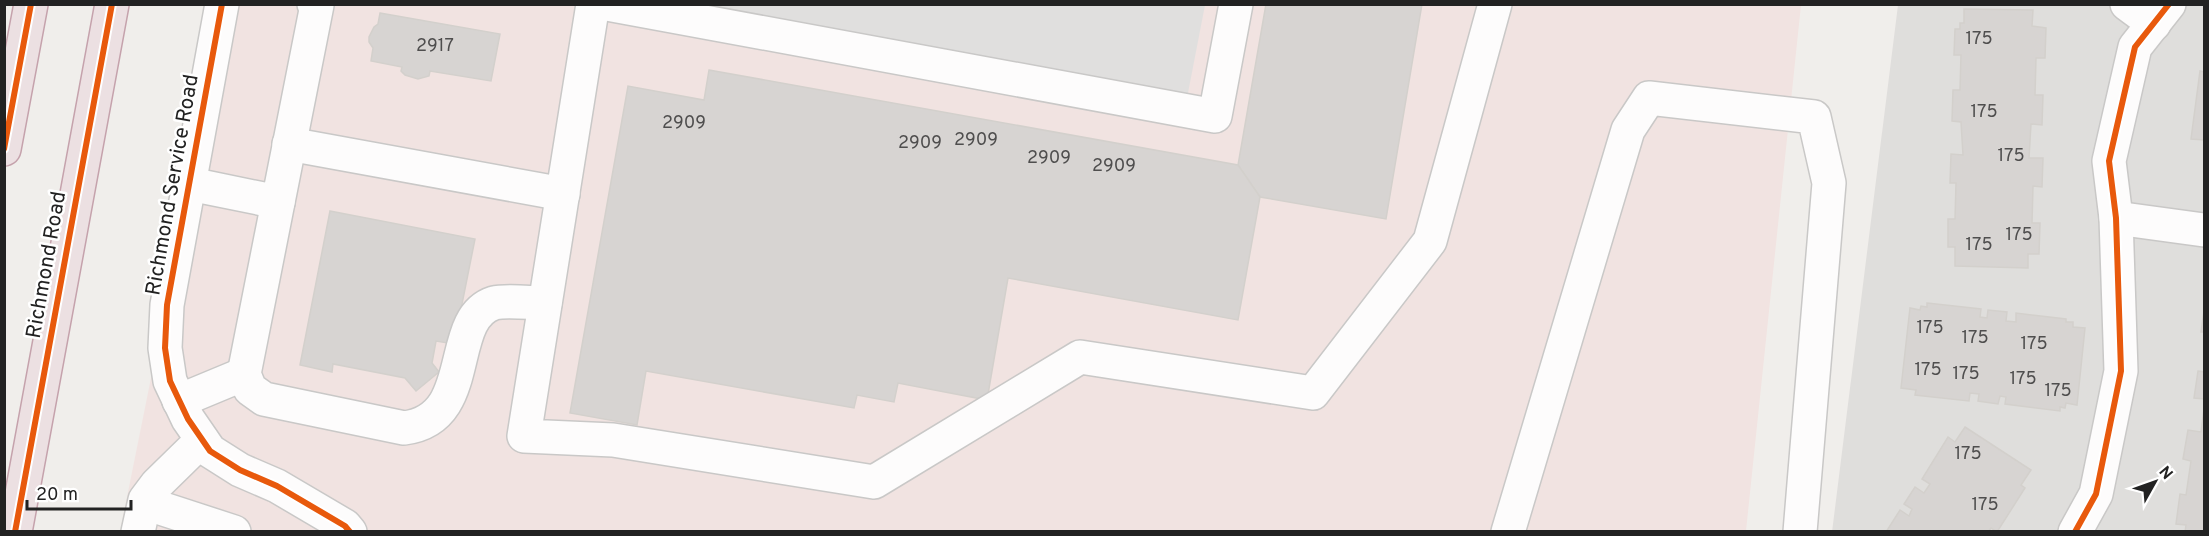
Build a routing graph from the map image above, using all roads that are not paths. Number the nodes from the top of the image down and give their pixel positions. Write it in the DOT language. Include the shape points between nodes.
graph roads {
  1 [pos="31,4"];
  2 [pos="112,4"];
  3 [pos="222,4"];
  4 [pos="314,4"];
  5 [pos="593,4"];
  6 [pos="607,4"];
  7 [pos="1236,4"];
  8 [pos="1495,4"];
  9 [pos="2127,4"];
  10 [pos="2161,14"];
  11 [pos="289,144"];
  12 [pos="4,149"];
  13 [pos="190,183"];
  14 [pos="563,194"];
  15 [pos="278,202"];
  16 [pos="2116,218"];
  17 [pos="2205,230"];
  18 [pos="545,303"];
  19 [pos="244,375"];
  20 [pos="180,401"];
  21 [pos="202,440"];
  22 [pos="141,517"];
  23 [pos="15,531"];
  24 [pos="234,531"];
  25 [pos="350,531"];
  26 [pos="1508,531"];
  27 [pos="1800,531"];
  28 [pos="2075,531"];
  1 -- 12 [label="highway"];
  2 -- 23 [label="highway, Richmond Road"];
  3 -- 13 [label="street, Richmond Service Road"];
  4 -- 11 [label="street" via="317,5"];
  5 -- 14 [label="street"];
  6 -- 7 [label="street" via="1215,116"];
  8 -- 18 [label="street" via="1430,241 1313,393 1080,357 874,483 613,440 524,436"];
  9 -- 10 [label="street"];
  10 -- 16 [label="street" via="2135,47 2109,161"];
  11 -- 14 [label="street"];
  11 -- 15 [label="street"];
  13 -- 15 [label="street"];
  13 -- 20 [label="street, Richmond Service Road" via="167,305 165,338 170,381"];
  14 -- 18 [label="street"];
  15 -- 19 [label="street"];
  16 -- 17 [label="street"];
  16 -- 28 [label="street" via="2121,371 2096,494"];
  18 -- 19 [label="street" via="495,303 480,311 471,325 448,398 434,417 419,426 404,428 264,399 250,389"];
  19 -- 20 [label="street"];
  20 -- 21 [label="street, Richmond Service Road"];
  21 -- 22 [label="street" via="157,484"];
  21 -- 25 [label="street, Richmond Service Road" via="210,451 240,470 277,486"];
  22 -- 24 [label="street"];
  26 -- 27 [label="street" via="1628,130 1649,98 1814,117 1829,183"];
}
